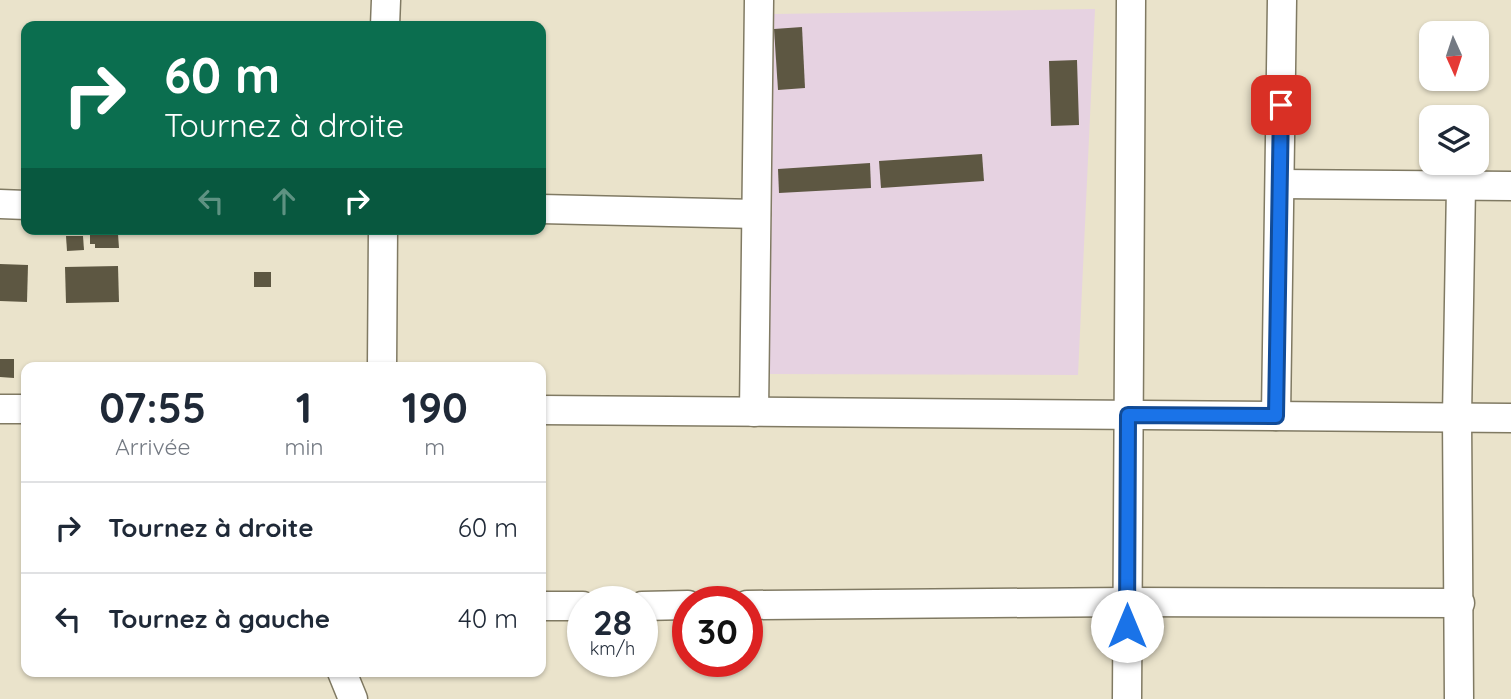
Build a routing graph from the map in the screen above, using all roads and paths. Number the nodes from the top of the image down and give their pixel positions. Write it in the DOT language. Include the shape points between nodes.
graph roads {
  1 [pos="386,0"];
  2 [pos="759,0"];
  3 [pos="1131,0"];
  4 [pos="1282,0"];
  5 [pos="385,21"];
  6 [pos="1280,184"];
  7 [pos="1461,186"];
  8 [pos="1511,186"];
  9 [pos="0,204"];
  10 [pos="21,205"];
  11 [pos="546,209"];
  12 [pos="756,214"];
  13 [pos="383,235"];
  14 [pos="382,362"];
  15 [pos="0,409"];
  16 [pos="21,409"];
  17 [pos="546,410"];
  18 [pos="754,412"];
  19 [pos="1128,415"];
  20 [pos="1276,416"];
  21 [pos="1457,417"];
  22 [pos="1511,418"];
  23 [pos="1127,602"];
  24 [pos="1460,603"];
  25 [pos="763,605"];
  26 [pos="546,606"];
  27 [pos="567,606"];
  28 [pos="344,677"];
  29 [pos="353,699"];
  30 [pos="1127,699"];
  31 [pos="1459,699"];
  1 -- 5 [label="street"];
  2 -- 12 [label="street"];
  3 -- 19 [label="street"];
  4 -- 6 [label="street"];
  6 -- 7 [label="street"];
  6 -- 20 [label="street"];
  7 -- 8 [label="street"];
  7 -- 21 [label="street"];
  9 -- 10 [label="street"];
  11 -- 12 [label="street"];
  12 -- 18 [label="street"];
  13 -- 14 [label="street"];
  15 -- 16 [label="street"];
  17 -- 18 [label="street"];
  18 -- 19 [label="street"];
  19 -- 20 [label="street"];
  19 -- 23 [label="street"];
  20 -- 21 [label="street"];
  21 -- 22 [label="street"];
  21 -- 24 [label="street"];
  23 -- 24 [label="street"];
  23 -- 25 [label="street"];
  23 -- 30 [label="street"];
  24 -- 31 [label="street"];
  26 -- 27 [label="street"];
  28 -- 29 [label="street"];
}
